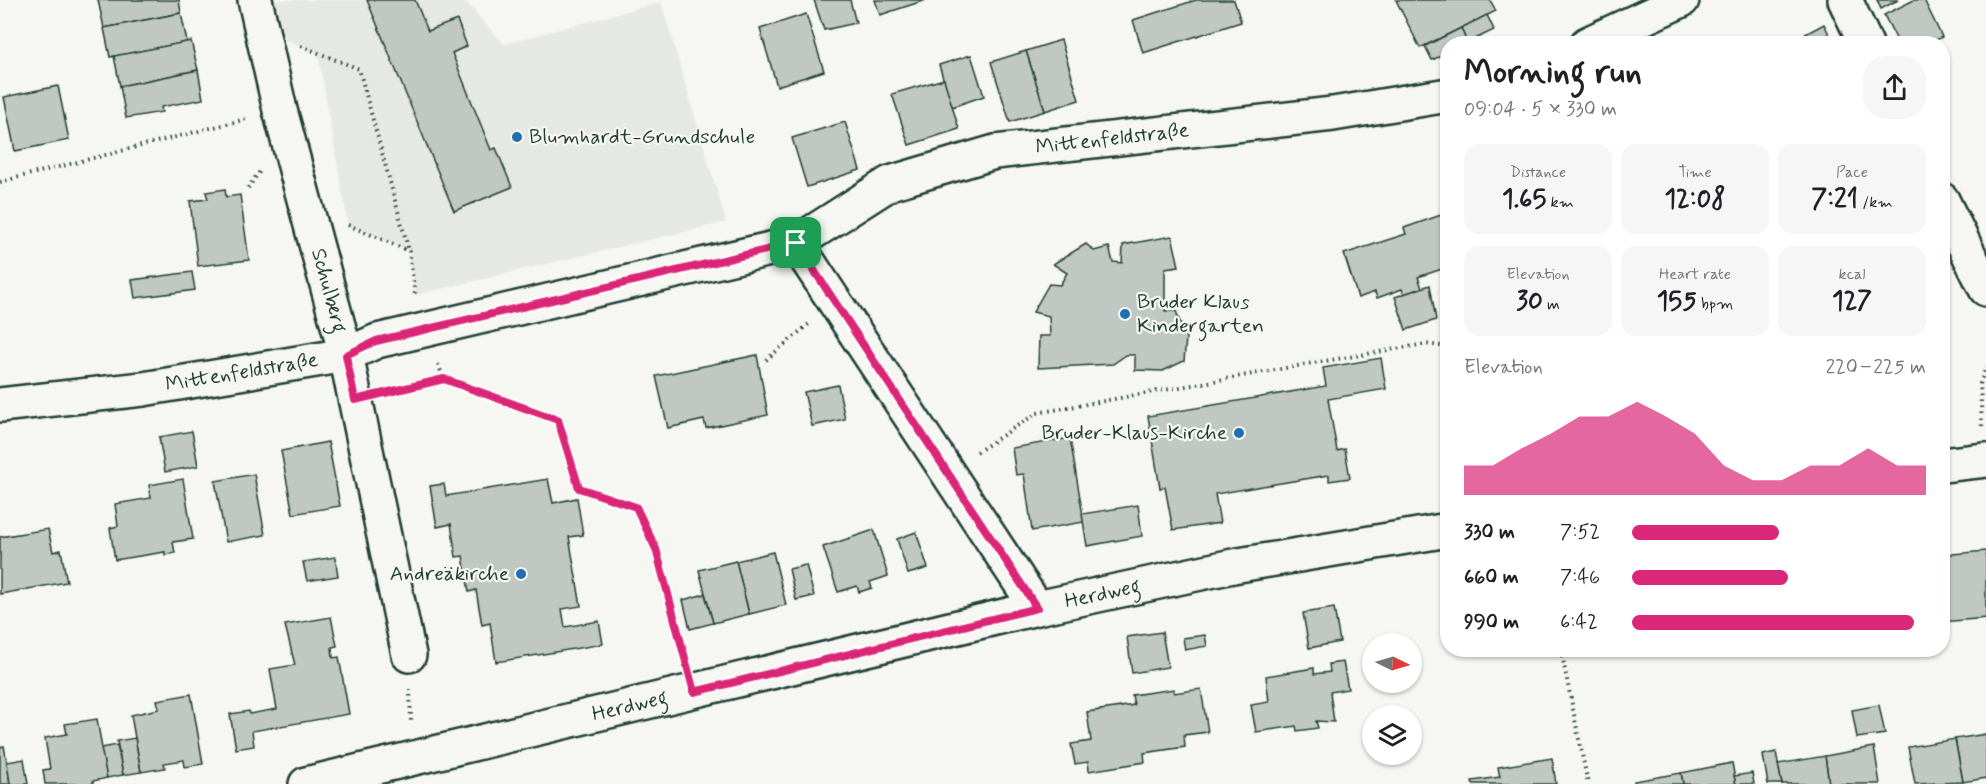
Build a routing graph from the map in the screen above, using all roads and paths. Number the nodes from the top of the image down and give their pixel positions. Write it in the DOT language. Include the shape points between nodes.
graph roads {
  1 [pos="1682,0"];
  2 [pos="1845,0"];
  3 [pos="259,15"];
  4 [pos="1604,36"];
  5 [pos="1862,36"];
  6 [pos="1440,96"];
  7 [pos="280,110"];
  8 [pos="0,182"];
  9 [pos="306,206"];
  10 [pos="1950,216"];
  11 [pos="796,243"];
  12 [pos="409,251"];
  13 [pos="1986,289"];
  14 [pos="415,295"];
  15 [pos="836,304"];
  16 [pos="1440,346"];
  17 [pos="346,355"];
  18 [pos="766,360"];
  19 [pos="1986,367"];
  20 [pos="355,400"];
  21 [pos="0,405"];
  22 [pos="1985,460"];
  23 [pos="1950,464"];
  24 [pos="947,471"];
  25 [pos="1440,531"];
  26 [pos="1037,608"];
  27 [pos="409,655"];
  28 [pos="1562,657"];
  29 [pos="694,692"];
  30 [pos="412,760"];
  31 [pos="306,784"];
  32 [pos="1588,784"];
  1 -- 4 [label="street"];
  2 -- 5 [label="street"];
  3 -- 7 [label="street, Schulberg"];
  3 -- 12 [label="path" via="358,69"];
  6 -- 11 [label="street, Mittenfeldstraße" via="1333,114 995,152 890,183"];
  7 -- 8 [label="path"];
  7 -- 9 [label="street, Schulberg"];
  9 -- 12 [label="path"];
  9 -- 17 [label="street, Schulberg"];
  10 -- 13 [label="street"];
  11 -- 15 [label="street"];
  11 -- 17 [label="street, Mittenfeldstraße" via="376,341"];
  12 -- 14 [label="path"];
  15 -- 18 [label="path"];
  15 -- 24 [label="street"];
  16 -- 24 [label="path" via="1425,344 1037,413"];
  17 -- 20 [label="street, Schulberg"];
  17 -- 21 [label="street, Mittenfeldstraße" via="143,389"];
  19 -- 22 [label="path" via="1980,384"];
  20 -- 27 [label="street, Schulberg"];
  20 -- 29 [label="path" via="444,379 558,420 579,488 636,507 656,549"];
  22 -- 23 [label="street"];
  24 -- 26 [label="street"];
  25 -- 26 [label="street, Herdweg" via="1233,566"];
  26 -- 29 [label="street, Herdweg"];
  27 -- 30 [label="path"];
  28 -- 32 [label="path"];
  29 -- 30 [label="street, Herdweg"];
  30 -- 31 [label="street, Herdweg"];
}
